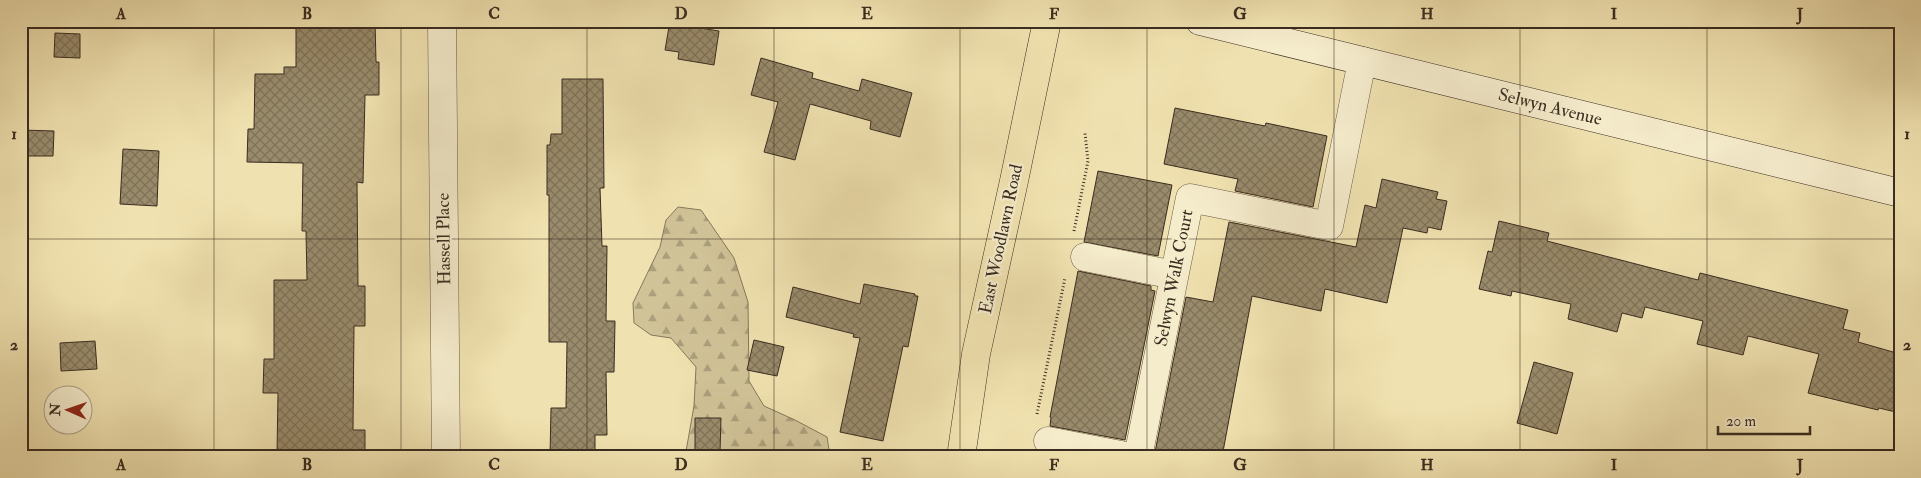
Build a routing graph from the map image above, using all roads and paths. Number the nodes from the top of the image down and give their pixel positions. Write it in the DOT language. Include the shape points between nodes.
graph roads {
  1 [pos="442,21"];
  2 [pos="1047,21"];
  3 [pos="1200,21"];
  4 [pos="1362,61"];
  5 [pos="1086,133"];
  6 [pos="1900,193"];
  7 [pos="1074,256"];
  8 [pos="1174,275"];
  9 [pos="1042,430"];
  10 [pos="446,457"];
  11 [pos="961,457"];
  12 [pos="1132,457"];
  13 [pos="1138,457"];
  1 -- 10 [label="street, Hassell Place"];
  2 -- 11 [label="main road, East Woodlawn Road" via="976,354"];
  3 -- 4 [label="street, Selwyn Avenue"];
  4 -- 6 [label="street, Selwyn Avenue"];
  4 -- 8 [label="street, Selwyn Walk Court" via="1329,226 1190,198"];
  5 -- 7 [label="path" via="1088,161"];
  7 -- 8 [label="street"];
  7 -- 9 [label="path"];
  8 -- 13 [label="street, Selwyn Walk Court"];
  9 -- 12 [label="street"];
}
